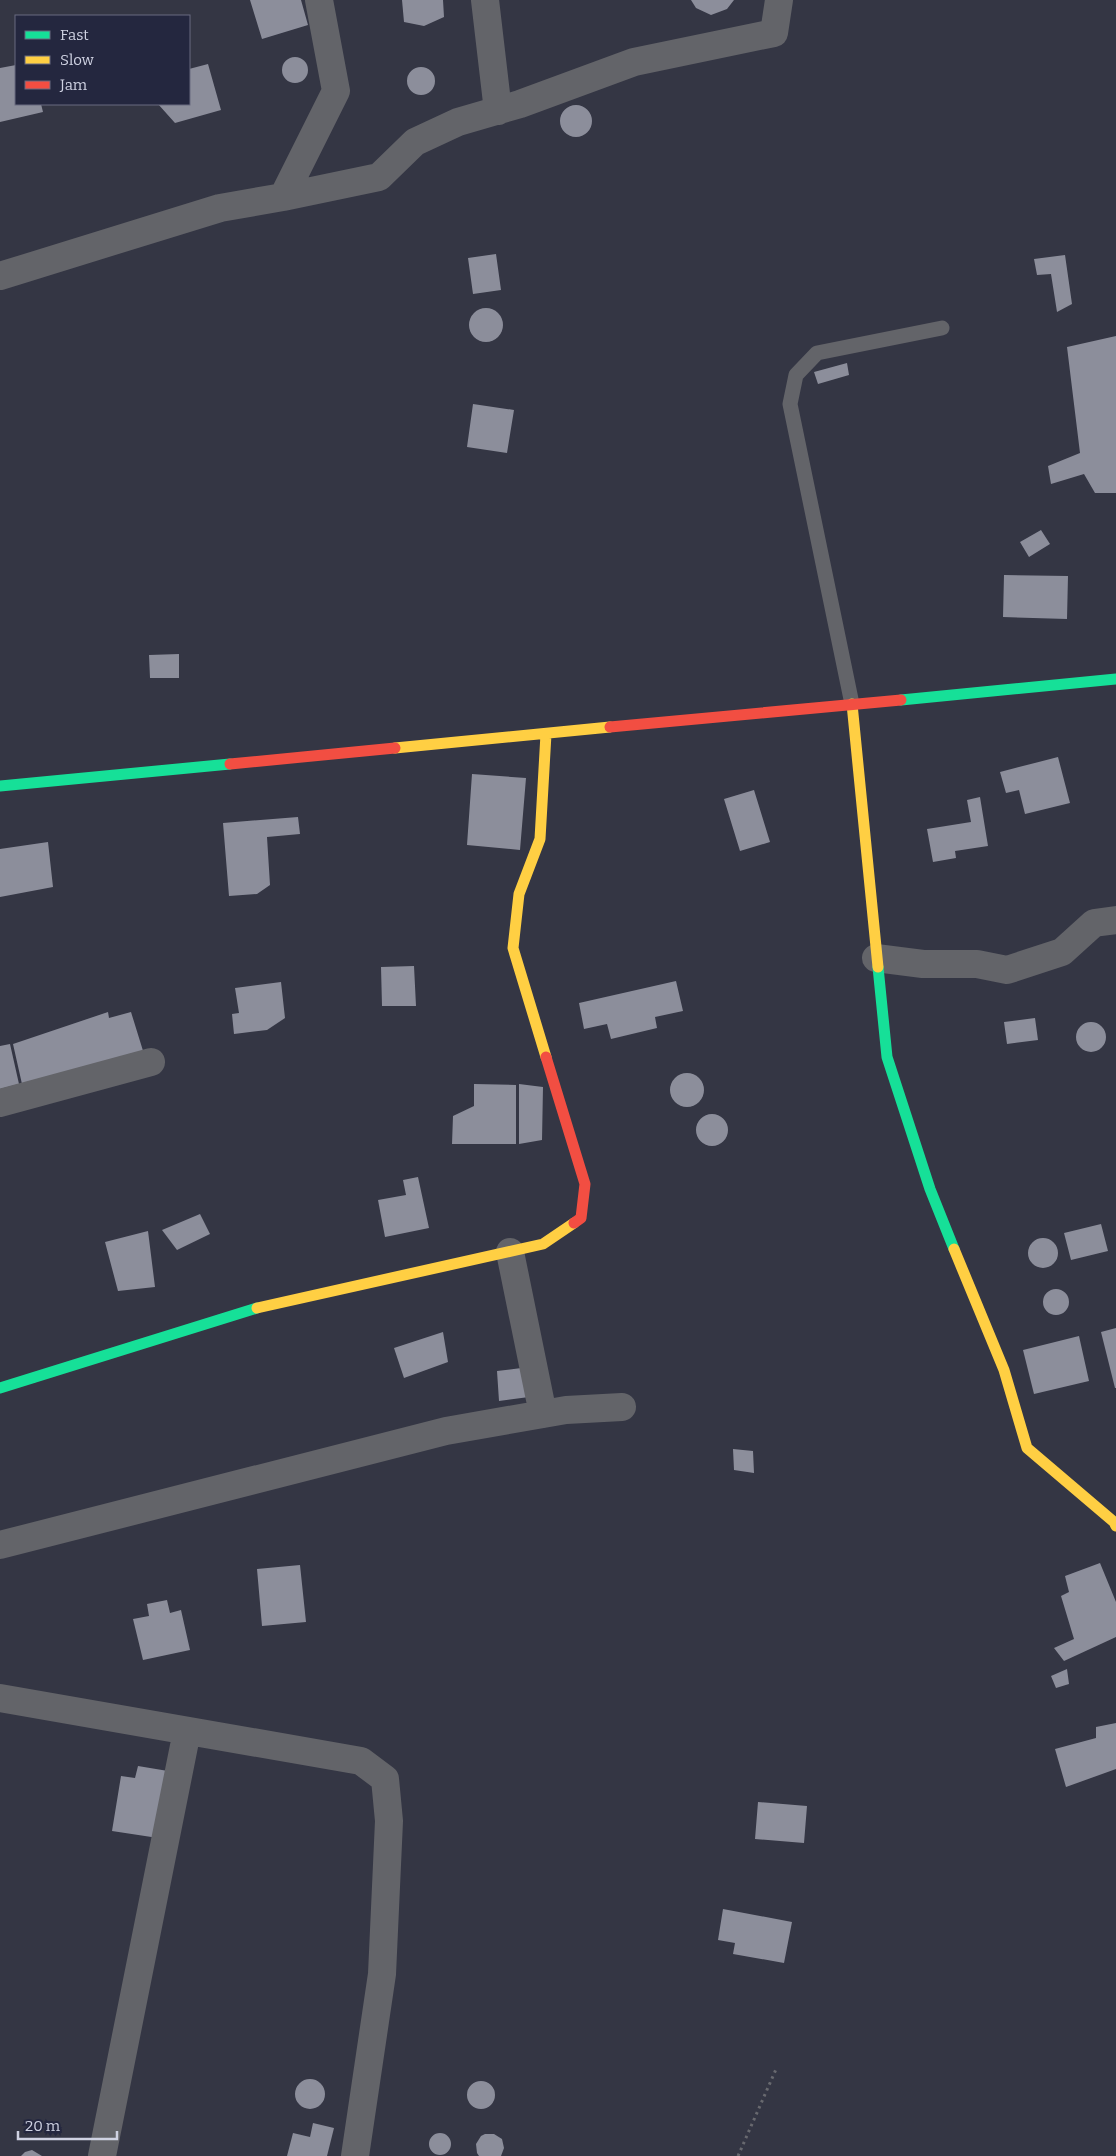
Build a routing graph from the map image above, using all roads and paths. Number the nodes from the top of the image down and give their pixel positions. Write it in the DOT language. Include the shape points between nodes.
graph roads {
  1 [pos="319,0"];
  2 [pos="485,0"];
  3 [pos="779,0"];
  4 [pos="498,111"];
  5 [pos="283,197"];
  6 [pos="0,276"];
  7 [pos="942,328"];
  8 [pos="1116,679"];
  9 [pos="852,704"];
  10 [pos="546,734"];
  11 [pos="0,786"];
  12 [pos="1116,920"];
  13 [pos="876,958"];
  14 [pos="151,1062"];
  15 [pos="0,1103"];
  16 [pos="510,1252"];
  17 [pos="0,1388"];
  18 [pos="622,1407"];
  19 [pos="543,1414"];
  20 [pos="1116,1526"];
  21 [pos="0,1545"];
  22 [pos="0,1698"];
  23 [pos="187,1731"];
  24 [pos="777,2067"];
  25 [pos="102,2156"];
  26 [pos="355,2156"];
  27 [pos="738,2156"];
  1 -- 5 [label="street" via="336,92"];
  2 -- 4 [label="street"];
  3 -- 4 [label="street" via="774,33 634,62"];
  4 -- 5 [label="street" via="458,122 415,142 379,177"];
  5 -- 6 [label="street" via="220,208"];
  7 -- 9 [label="lane" via="817,353 796,375 790,404"];
  8 -- 9 [label="street"];
  9 -- 10 [label="street"];
  9 -- 13 [label="street"];
  10 -- 11 [label="street"];
  10 -- 16 [label="street" via="540,839 519,894 513,948 585,1184 581,1218 543,1244"];
  12 -- 13 [label="street" via="1094,923 1062,952 1007,970 978,964 923,964"];
  13 -- 20 [label="street" via="887,1057 930,1189 1004,1370 1027,1448"];
  14 -- 15 [label="street"];
  16 -- 17 [label="street" via="256,1308"];
  16 -- 19 [label="street"];
  18 -- 19 [label="street"];
  19 -- 21 [label="street" via="446,1431"];
  22 -- 23 [label="street"];
  23 -- 25 [label="street"];
  23 -- 26 [label="street" via="361,1761 384,1779 389,1821 382,1974"];
  24 -- 27 [label="path"];
}
